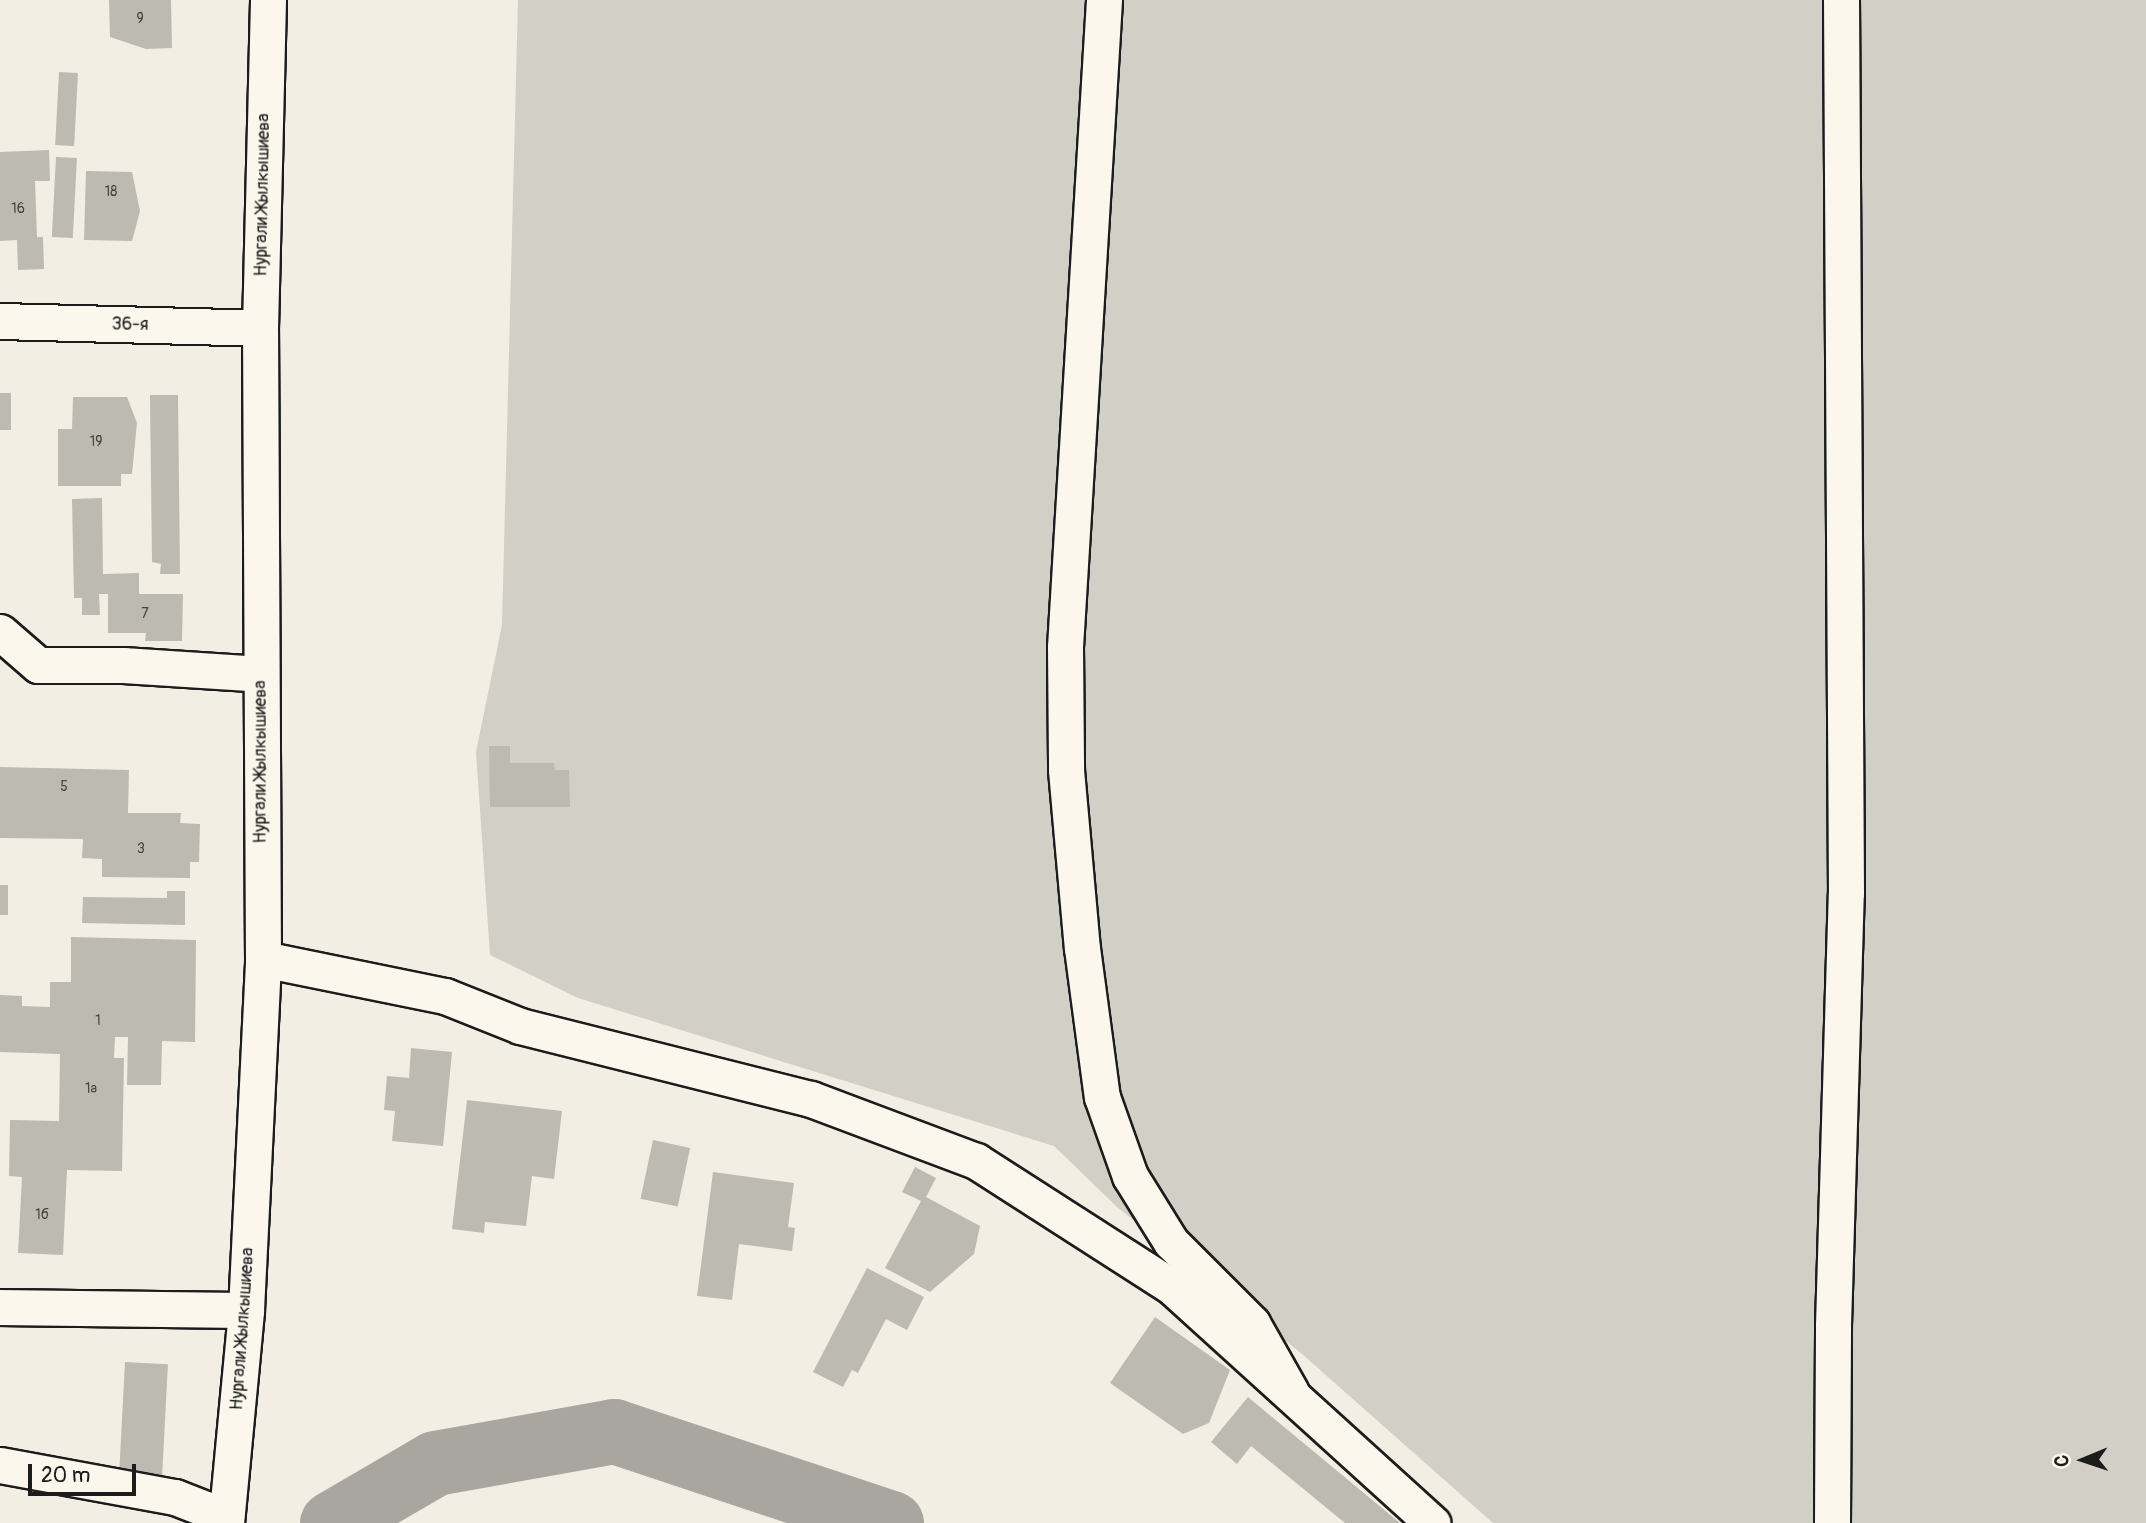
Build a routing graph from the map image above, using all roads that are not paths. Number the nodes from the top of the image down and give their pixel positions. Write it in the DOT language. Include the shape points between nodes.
graph roads {
  1 [pos="268,0"];
  2 [pos="1104,0"];
  3 [pos="1841,0"];
  4 [pos="0,321"];
  5 [pos="260,328"];
  6 [pos="0,632"];
  7 [pos="261,674"];
  8 [pos="263,959"];
  9 [pos="0,1307"];
  10 [pos="246,1310"];
  11 [pos="1291,1392"];
  12 [pos="0,1465"];
  13 [pos="226,1520"];
  14 [pos="1432,1523"];
  15 [pos="1832,1523"];
  1 -- 5 [label="street, Нургали Жылкышиева"];
  2 -- 11 [label="street" via="1065,647 1066,769 1082,947 1102,1097 1130,1176 1171,1242 1252,1323"];
  3 -- 15 [label="street" via="1846,893"];
  4 -- 5 [label="street, 36-я"];
  5 -- 7 [label="street, Нургали Жылкышиева"];
  6 -- 7 [label="street" via="38,665 122,664"];
  7 -- 8 [label="street, Нургали Жылкышиева"];
  8 -- 10 [label="street, Нургали Жылкышиева"];
  8 -- 11 [label="street" via="445,996 520,1026 811,1099 976,1161 1171,1286"];
  9 -- 10 [label="street"];
  10 -- 13 [label="street, Нургали Жылкышиева"];
  11 -- 14 [label="street"];
  12 -- 13 [label="street" via="175,1497"];
}
